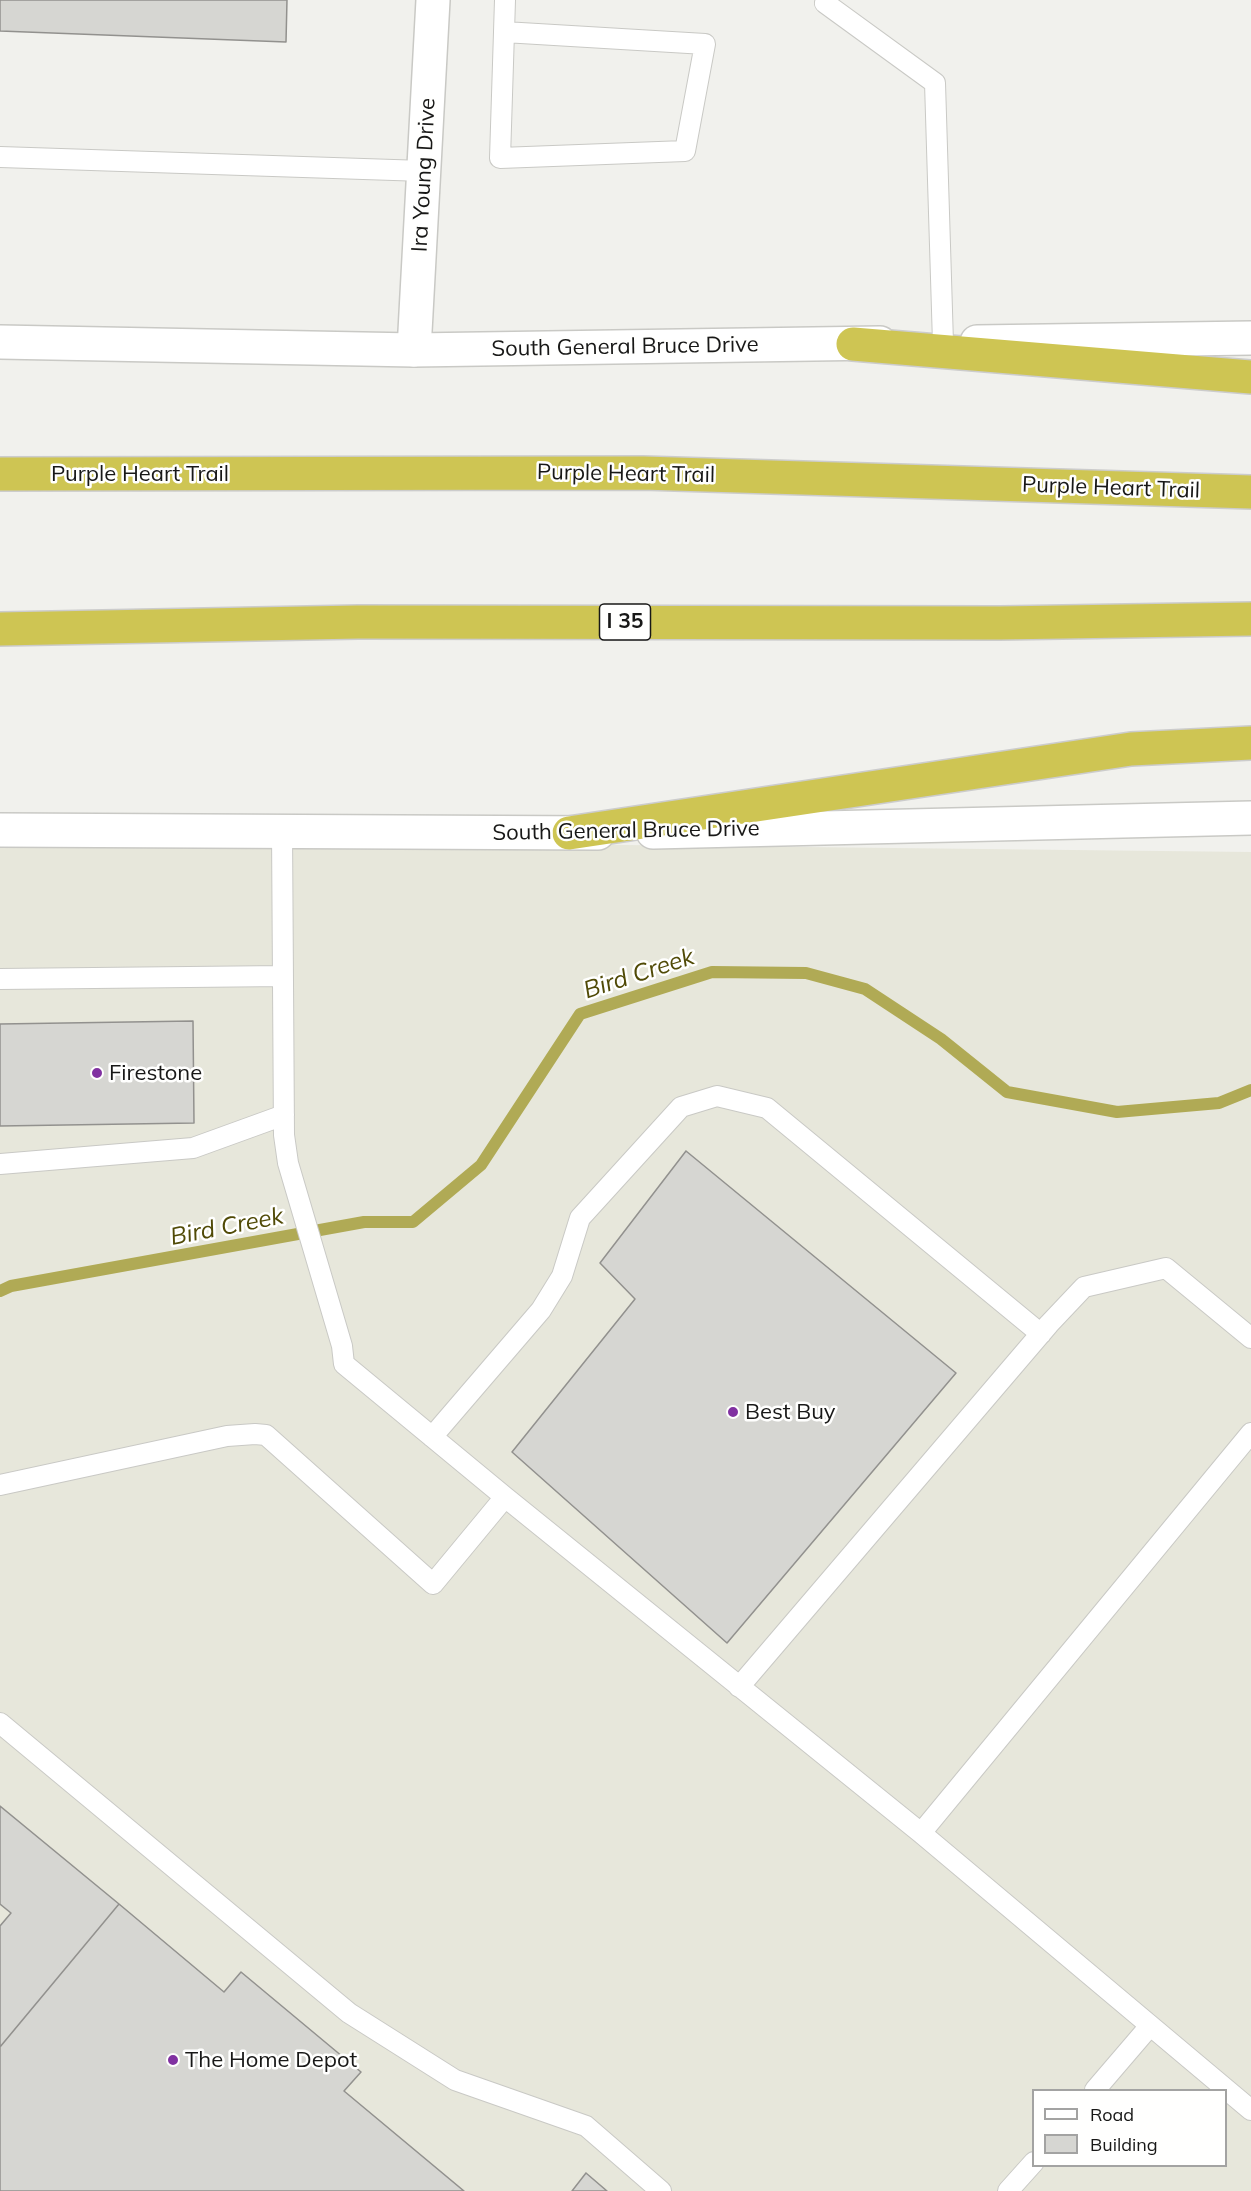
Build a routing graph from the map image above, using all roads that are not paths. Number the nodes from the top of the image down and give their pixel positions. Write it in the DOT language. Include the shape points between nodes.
graph roads {
  1 [pos="433,0"];
  2 [pos="505,0"];
  3 [pos="826,0"];
  4 [pos="504,32"];
  5 [pos="0,157"];
  6 [pos="424,171"];
  7 [pos="1251,338"];
  8 [pos="0,342"];
  9 [pos="943,343"];
  10 [pos="853,344"];
  11 [pos="414,350"];
  12 [pos="1251,377"];
  13 [pos="0,474"];
  14 [pos="1251,492"];
  15 [pos="1251,619"];
  16 [pos="0,629"];
  17 [pos="1251,743"];
  18 [pos="1251,818"];
  19 [pos="0,830"];
  20 [pos="282,830"];
  21 [pos="569,833"];
  22 [pos="283,976"];
  23 [pos="0,979"];
  24 [pos="284,1116"];
  25 [pos="0,1164"];
  26 [pos="1041,1334"];
  27 [pos="1251,1338"];
  28 [pos="1251,1433"];
  29 [pos="432,1437"];
  30 [pos="0,1485"];
  31 [pos="505,1497"];
  32 [pos="740,1687"];
  33 [pos="0,1724"];
  34 [pos="921,1833"];
  35 [pos="1149,2027"];
  36 [pos="1097,2089"];
  37 [pos="1225,2089"];
  38 [pos="1227,2090"];
  39 [pos="1251,2110"];
  40 [pos="1032,2164"];
  41 [pos="661,2191"];
  42 [pos="1008,2191"];
  1 -- 6 [label="main road, Ira Young Drive"];
  2 -- 4 [label="lane"];
  3 -- 9 [label="lane" via="935,83"];
  4 -- 4 [label="lane" via="500,159 685,151 705,44"];
  5 -- 6 [label="lane"];
  6 -- 11 [label="main road, Ira Young Drive"];
  7 -- 9 [label="main road, South General Bruce Drive"];
  8 -- 11 [label="main road, South General Bruce Drive"];
  9 -- 10 [label="main road, South General Bruce Drive"];
  10 -- 11 [label="main road, South General Bruce Drive"];
  10 -- 12 [label="highway"];
  13 -- 14 [label="highway, Purple Heart Trail" via="643,473"];
  15 -- 16 [label="highway, I 35" via="1000,623 358,622"];
  17 -- 21 [label="highway" via="1131,748"];
  18 -- 21 [label="main road, South General Bruce Drive"];
  19 -- 20 [label="main road, South General Bruce Drive"];
  20 -- 21 [label="main road, South General Bruce Drive"];
  20 -- 22 [label="lane"];
  22 -- 23 [label="lane"];
  22 -- 24 [label="lane"];
  24 -- 25 [label="lane" via="193,1148"];
  24 -- 29 [label="lane" via="288,1163 344,1364"];
  26 -- 27 [label="lane" via="1084,1287 1166,1268"];
  26 -- 29 [label="lane" via="767,1108 717,1096 681,1107 580,1218 562,1276 541,1310"];
  26 -- 32 [label="lane"];
  28 -- 34 [label="lane"];
  29 -- 31 [label="lane"];
  30 -- 31 [label="lane" via="227,1436 266,1435 433,1584"];
  31 -- 32 [label="lane"];
  32 -- 34 [label="lane"];
  33 -- 41 [label="lane" via="349,2013 455,2080 586,2126"];
  34 -- 35 [label="lane"];
  35 -- 36 [label="lane"];
  35 -- 37 [label="lane"];
  38 -- 39 [label="lane"];
  40 -- 42 [label="lane"];
}
